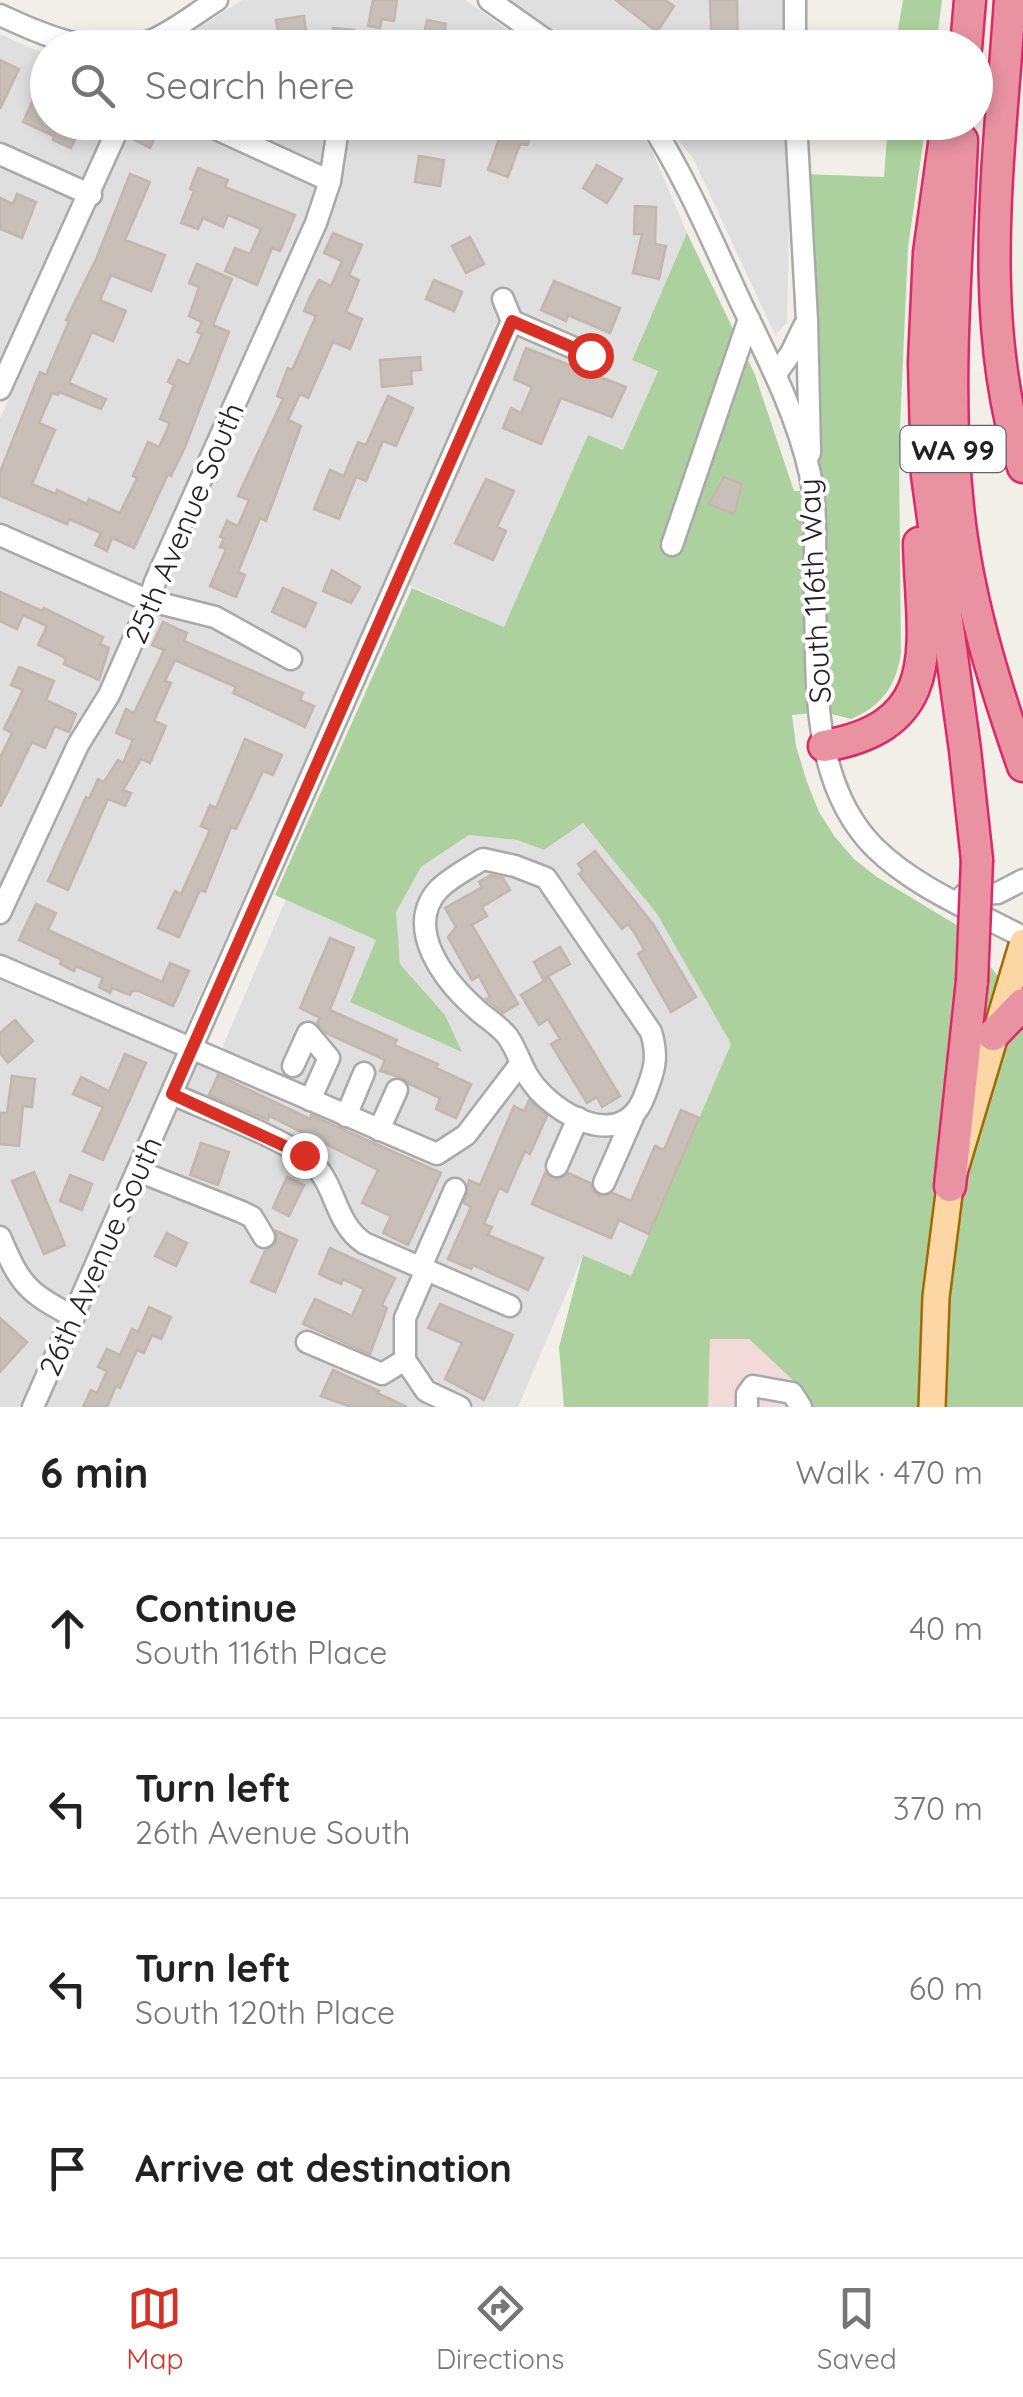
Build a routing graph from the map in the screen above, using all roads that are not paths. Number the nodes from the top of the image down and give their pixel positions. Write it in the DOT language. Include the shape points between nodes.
graph roads {
  1 [pos="217,0"];
  2 [pos="488,0"];
  3 [pos="795,0"];
  4 [pos="970,0"];
  5 [pos="1010,0"];
  6 [pos="0,15"];
  7 [pos="41,30"];
  8 [pos="173,30"];
  9 [pos="531,30"];
  10 [pos="796,30"];
  11 [pos="968,30"];
  12 [pos="114,140"];
  13 [pos="240,140"];
  14 [pos="336,140"];
  15 [pos="661,140"];
  16 [pos="797,140"];
  17 [pos="945,140"];
  18 [pos="961,140"];
  19 [pos="0,154"];
  20 [pos="330,181"];
  21 [pos="91,195"];
  22 [pos="503,299"];
  23 [pos="749,319"];
  24 [pos="807,320"];
  25 [pos="512,321"];
  26 [pos="8,349"];
  27 [pos="590,355"];
  28 [pos="776,374"];
  29 [pos="0,389"];
  30 [pos="1023,466"];
  31 [pos="810,475"];
  32 [pos="927,475"];
  33 [pos="0,534"];
  34 [pos="672,545"];
  35 [pos="147,600"];
  36 [pos="291,659"];
  37 [pos="824,746"];
  38 [pos="1023,766"];
  39 [pos="1023,880"];
  40 [pos="946,896"];
  41 [pos="0,913"];
  42 [pos="1023,939"];
  43 [pos="0,966"];
  44 [pos="1023,1004"];
  45 [pos="993,1035"];
  46 [pos="192,1050"];
  47 [pos="521,1063"];
  48 [pos="293,1066"];
  49 [pos="364,1073"];
  50 [pos="397,1090"];
  51 [pos="172,1094"];
  52 [pos="310,1100"];
  53 [pos="634,1115"];
  54 [pos="346,1116"];
  55 [pos="578,1118"];
  56 [pos="379,1130"];
  57 [pos="557,1166"];
  58 [pos="138,1171"];
  59 [pos="604,1182"];
  60 [pos="950,1186"];
  61 [pos="454,1189"];
  62 [pos="0,1237"];
  63 [pos="264,1237"];
  64 [pos="424,1268"];
  65 [pos="510,1306"];
  66 [pos="74,1317"];
  67 [pos="306,1342"];
  68 [pos="405,1360"];
  69 [pos="33,1407"];
  70 [pos="460,1407"];
  71 [pos="747,1407"];
  72 [pos="802,1407"];
  73 [pos="932,1407"];
  1 -- 8 [label="street"];
  2 -- 9 [label="street"];
  3 -- 10 [label="street"];
  4 -- 11 [label="highway"];
  5 -- 30 [label="highway, WA 99" via="994,264 1002,376"];
  6 -- 7 [label="street"];
  12 -- 21 [label="street"];
  13 -- 20 [label="street"];
  14 -- 20 [label="street, 25th Avenue South"];
  15 -- 23 [label="street, South 116th Way"];
  16 -- 24 [label="street"];
  17 -- 32 [label="highway" via="929,253"];
  18 -- 38 [label="highway, WA 99" via="952,357 958,510 982,632"];
  19 -- 21 [label="street"];
  20 -- 35 [label="street, 25th Avenue South"];
  21 -- 26 [label="street"];
  22 -- 25 [label="street"];
  23 -- 28 [label="street, South 116th Way"];
  23 -- 34 [label="street"];
  24 -- 28 [label="street"];
  24 -- 31 [label="street"];
  25 -- 27 [label="street"];
  25 -- 46 [label="street, 26th Avenue South"];
  26 -- 29 [label="street"];
  28 -- 31 [label="street, South 116th Way"];
  31 -- 37 [label="street, South 116th Way"];
  32 -- 37 [label="highway" via="918,536 919,678 893,721 854,741"];
  32 -- 60 [label="highway, bridge" via="977,860 972,982"];
  33 -- 35 [label="street"];
  35 -- 36 [label="street" via="215,617"];
  35 -- 41 [label="street, 25th Avenue South" via="109,695 78,745"];
  37 -- 40 [label="street, South 116th Way" via="858,828 896,864"];
  39 -- 40 [label="street" via="998,893"];
  40 -- 42 [label="street, South 116th Way"];
  42 -- 45 [label="main road"];
  43 -- 46 [label="street"];
  44 -- 45 [label="highway"];
  45 -- 60 [label="main road"];
  46 -- 51 [label="street, 26th Avenue South"];
  46 -- 52 [label="street"];
  47 -- 53 [label="street" via="508,1036 434,960 428,942 428,906 440,889 483,859 546,878 651,1032 658,1053"];
  47 -- 55 [label="street" via="546,1098"];
  47 -- 56 [label="street" via="450,1148 437,1154"];
  48 -- 52 [label="street" via="308,1033 329,1058"];
  49 -- 54 [label="street"];
  50 -- 56 [label="street"];
  51 -- 58 [label="street, 26th Avenue South"];
  51 -- 64 [label="street" via="304,1155 352,1234"];
  52 -- 54 [label="street"];
  53 -- 55 [label="street" via="603,1128"];
  53 -- 59 [label="street"];
  54 -- 56 [label="street"];
  55 -- 57 [label="street"];
  58 -- 63 [label="street" via="252,1217"];
  58 -- 66 [label="street, 26th Avenue South"];
  60 -- 73 [label="main road"];
  61 -- 64 [label="street"];
  62 -- 66 [label="street" via="17,1277 35,1296"];
  64 -- 65 [label="street"];
  64 -- 68 [label="street" via="406,1318"];
  66 -- 69 [label="street, 26th Avenue South"];
  67 -- 68 [label="street" via="382,1374"];
  68 -- 70 [label="street" via="426,1391"];
  71 -- 72 [label="street" via="754,1386 792,1393"];
}
